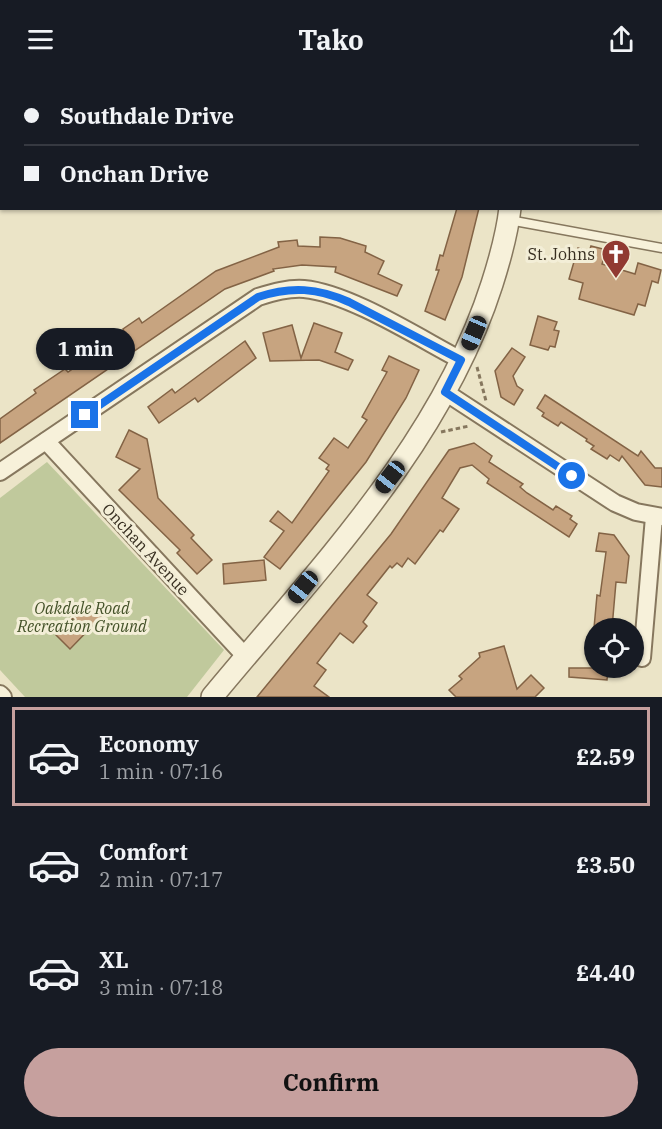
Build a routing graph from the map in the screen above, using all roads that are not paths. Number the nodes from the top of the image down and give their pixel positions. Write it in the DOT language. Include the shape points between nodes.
graph roads {
  1 [pos="509,214"];
  2 [pos="662,248"];
  3 [pos="461,360"];
  4 [pos="445,392"];
  5 [pos="46,441"];
  6 [pos="0,472"];
  7 [pos="658,517"];
  8 [pos="644,640"];
  9 [pos="246,657"];
  10 [pos="0,694"];
  11 [pos="3,697"];
  12 [pos="212,697"];
  1 -- 2 [label="lane"];
  1 -- 3 [label="street" via="504,245 483,313"];
  3 -- 4 [label="street"];
  3 -- 5 [label="street" via="332,294 280,290 258,297"];
  4 -- 7 [label="street" via="615,503"];
  4 -- 9 [label="street" via="405,458"];
  5 -- 6 [label="street"];
  5 -- 9 [label="street, Onchan Avenue"];
  7 -- 8 [label="street"];
  9 -- 12 [label="street"];
  10 -- 11 [label="street"];
}
